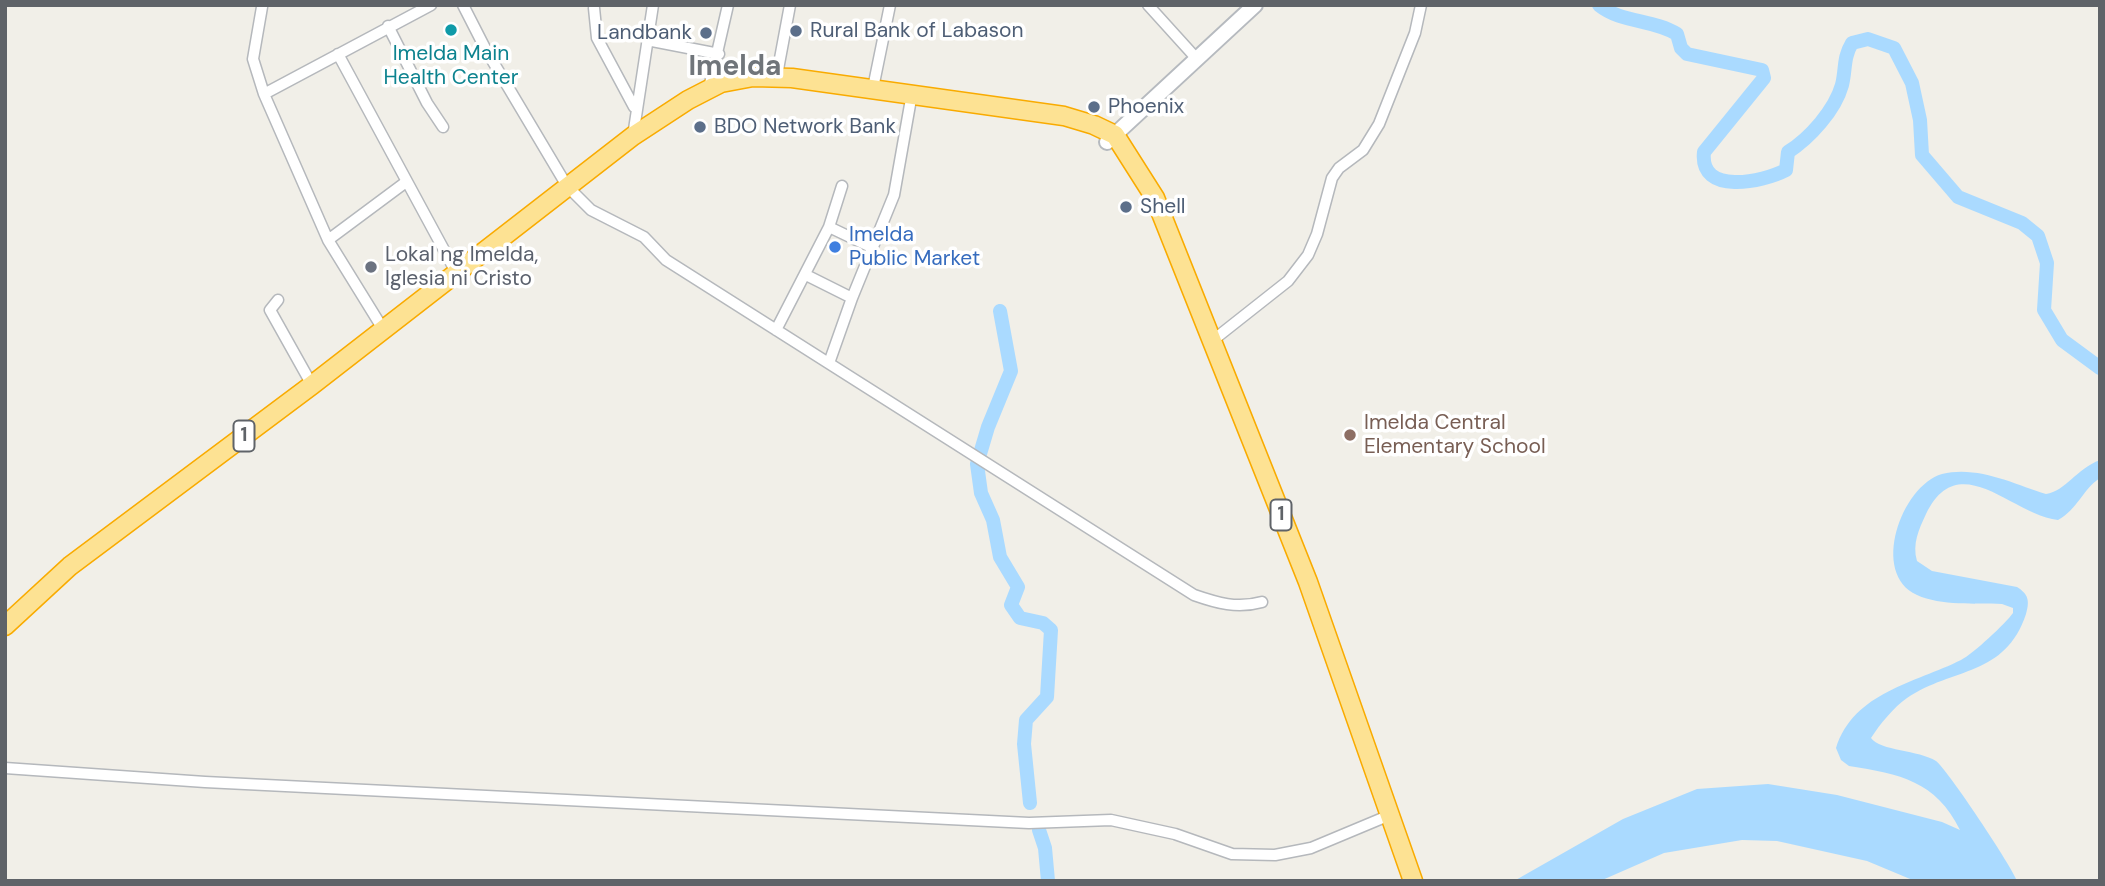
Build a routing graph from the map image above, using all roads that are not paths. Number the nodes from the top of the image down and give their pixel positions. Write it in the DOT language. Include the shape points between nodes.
graph roads {
  1 [pos="431,5"];
  2 [pos="463,5"];
  3 [pos="653,5"];
  4 [pos="728,5"];
  5 [pos="790,5"];
  6 [pos="890,5"];
  7 [pos="1148,5"];
  8 [pos="1255,5"];
  9 [pos="1420,5"];
  10 [pos="262,7"];
  11 [pos="594,8"];
  12 [pos="388,26"];
  13 [pos="647,40"];
  14 [pos="338,54"];
  15 [pos="719,54"];
  16 [pos="1196,58"];
  17 [pos="776,81"];
  18 [pos="709,88"];
  19 [pos="873,89"];
  20 [pos="264,94"];
  21 [pos="911,99"];
  22 [pos="635,108"];
  23 [pos="443,127"];
  24 [pos="1111,139"];
  25 [pos="634,140"];
  26 [pos="407,182"];
  27 [pos="842,186"];
  28 [pos="570,189"];
  29 [pos="829,227"];
  30 [pos="328,240"];
  31 [pos="873,248"];
  32 [pos="457,274"];
  33 [pos="806,275"];
  34 [pos="852,298"];
  35 [pos="278,300"];
  36 [pos="383,329"];
  37 [pos="776,330"];
  38 [pos="1212,341"];
  39 [pos="830,363"];
  40 [pos="312,385"];
  41 [pos="1262,602"];
  42 [pos="5,626"];
  43 [pos="5,768"];
  44 [pos="1390,815"];
  45 [pos="1413,881"];
  1 -- 12 [label="street"];
  2 -- 28 [label="street"];
  3 -- 13 [label="street"];
  4 -- 15 [label="street"];
  5 -- 17 [label="street"];
  6 -- 19 [label="street"];
  7 -- 16 [label="street"];
  8 -- 16 [label="main road"];
  9 -- 38 [label="street" via="1415,33 1379,124 1363,150 1332,178 1308,255 1288,281"];
  10 -- 20 [label="street" via="253,59"];
  11 -- 22 [label="street" via="597,38"];
  12 -- 14 [label="street"];
  12 -- 23 [label="street"];
  13 -- 15 [label="street"];
  13 -- 22 [label="street"];
  14 -- 20 [label="street"];
  14 -- 26 [label="street"];
  15 -- 18 [label="street"];
  16 -- 24 [label="main road"];
  17 -- 18 [label="highway, 1" via="753,77"];
  17 -- 19 [label="highway, 1"];
  17 -- 21 [label="highway, 1"];
  17 -- 25 [label="highway, 1" via="699,102"];
  18 -- 25 [label="highway, 1"];
  19 -- 24 [label="highway, 1" via="1064,116 1094,125"];
  20 -- 30 [label="street"];
  21 -- 24 [label="highway, 1" via="1066,123"];
  21 -- 31 [label="street" via="894,195"];
  22 -- 25 [label="street"];
  24 -- 38 [label="highway, 1" via="1130,157 1154,198"];
  25 -- 28 [label="highway, 1"];
  26 -- 30 [label="street"];
  26 -- 32 [label="street"];
  27 -- 29 [label="street"];
  28 -- 32 [label="highway, 1"];
  28 -- 37 [label="street" via="591,210 644,237 666,260"];
  29 -- 31 [label="street"];
  29 -- 33 [label="street"];
  30 -- 36 [label="street"];
  31 -- 34 [label="street"];
  32 -- 36 [label="highway, 1"];
  33 -- 34 [label="street"];
  33 -- 37 [label="street"];
  34 -- 39 [label="street"];
  35 -- 40 [label="street" via="270,310"];
  36 -- 40 [label="highway, 1"];
  37 -- 39 [label="street"];
  38 -- 44 [label="highway, 1" via="1308,582"];
  39 -- 41 [label="street" via="1194,595 1223,605"];
  40 -- 42 [label="highway, 1" via="70,566"];
  43 -- 44 [label="street" via="1030,823 1111,820 1175,834 1232,854 1275,855 1311,848"];
  44 -- 45 [label="highway, 1"];
}
